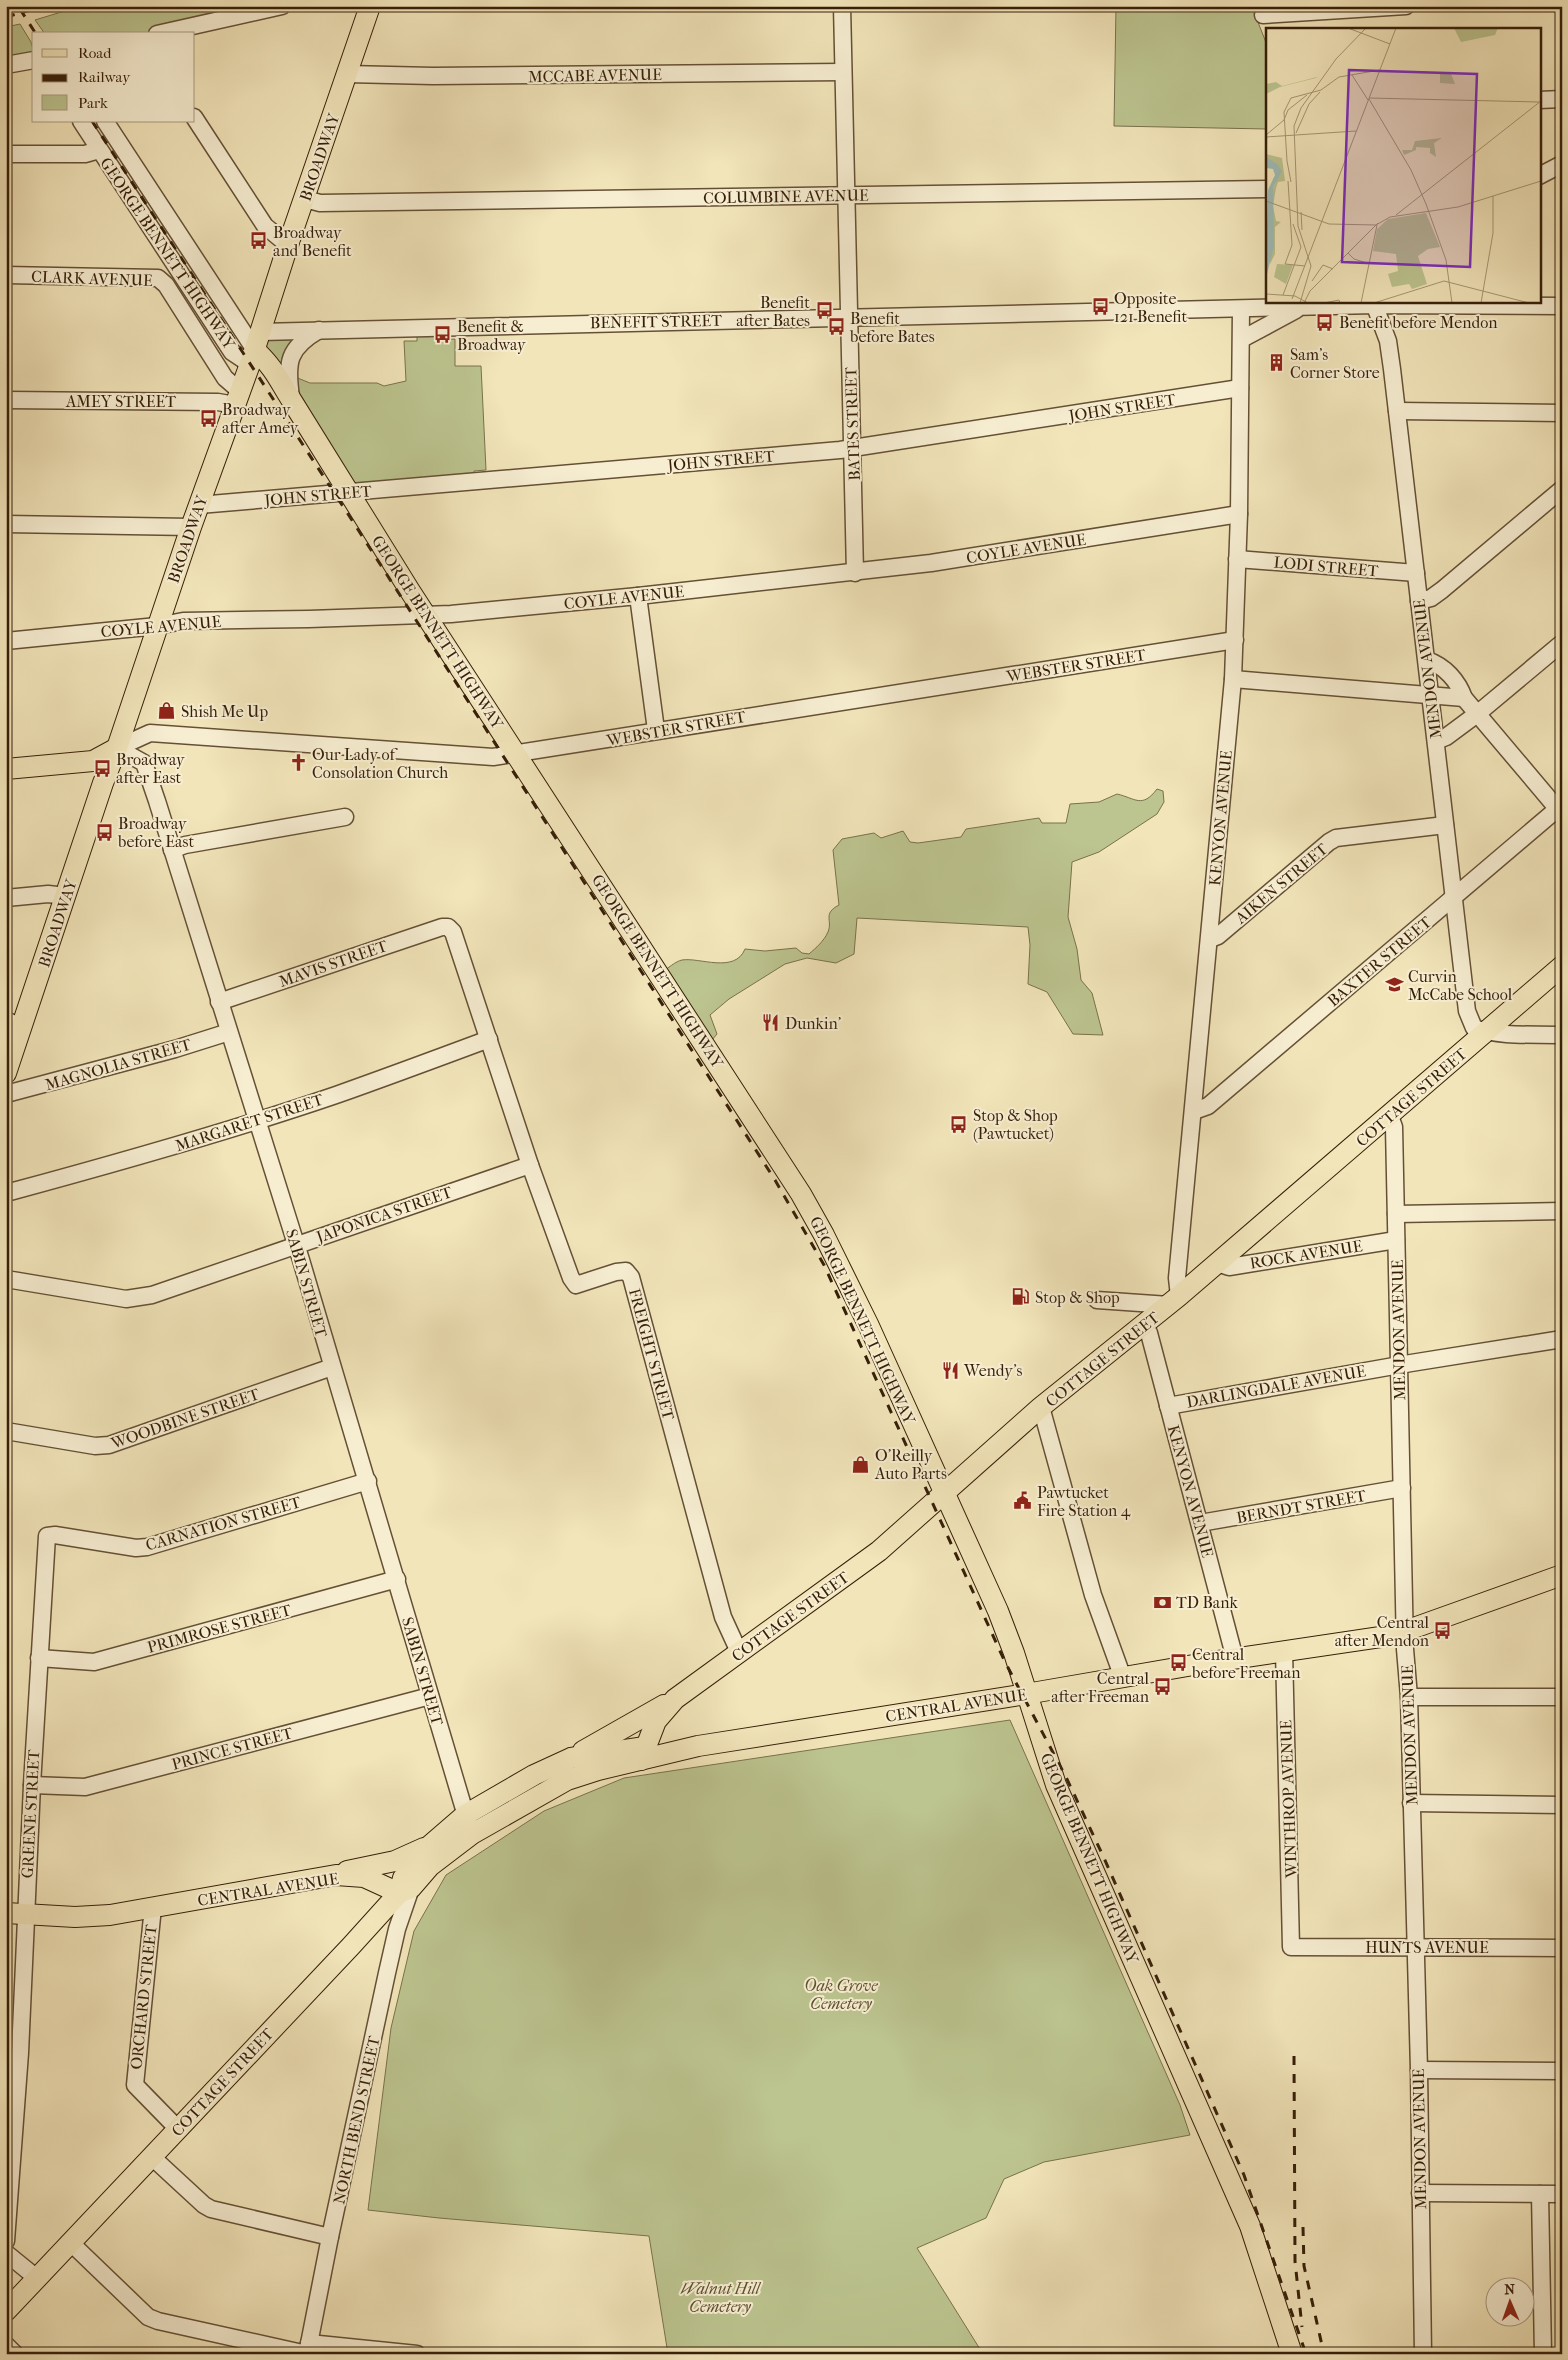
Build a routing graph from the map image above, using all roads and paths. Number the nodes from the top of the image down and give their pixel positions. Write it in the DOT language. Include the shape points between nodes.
graph roads {
  1 [pos="282,6"];
  2 [pos="370,6"];
  3 [pos="842,6"];
  4 [pos="1406,6"];
  5 [pos="1264,17"];
  6 [pos="166,32"];
  7 [pos="32,60"];
  8 [pos="6,65"];
  9 [pos="843,72"];
  10 [pos="347,74"];
  11 [pos="1562,98"];
  12 [pos="1540,100"];
  13 [pos="195,119"];
  14 [pos="82,122"];
  15 [pos="106,122"];
  16 [pos="99,150"];
  17 [pos="6,154"];
  18 [pos="1562,164"];
  19 [pos="1540,175"];
  20 [pos="1266,188"];
  21 [pos="846,195"];
  22 [pos="305,199"];
  23 [pos="288,245"];
  24 [pos="6,275"];
  25 [pos="1374,303"];
  26 [pos="1308,304"];
  27 [pos="1562,306"];
  28 [pos="1241,308"];
  29 [pos="849,317"];
  30 [pos="320,329"];
  31 [pos="1242,339"];
  32 [pos="255,348"];
  33 [pos="1240,388"];
  34 [pos="237,398"];
  35 [pos="290,398"];
  36 [pos="6,400"];
  37 [pos="1397,411"];
  38 [pos="1562,413"];
  39 [pos="852,449"];
  40 [pos="1562,488"];
  41 [pos="348,493"];
  42 [pos="199,505"];
  43 [pos="1239,514"];
  44 [pos="6,524"];
  45 [pos="191,527"];
  46 [pos="1237,559"];
  47 [pos="855,573"];
  48 [pos="1416,573"];
  49 [pos="638,596"];
  50 [pos="1419,601"];
  51 [pos="426,615"];
  52 [pos="158,626"];
  53 [pos="1235,640"];
  54 [pos="6,641"];
  55 [pos="1562,643"];
  56 [pos="1427,660"];
  57 [pos="1233,679"];
  58 [pos="1431,695"];
  59 [pos="1464,698"];
  60 [pos="1478,714"];
  61 [pos="656,730"];
  62 [pos="1436,741"];
  63 [pos="117,748"];
  64 [pos="517,754"];
  65 [pos="6,769"];
  66 [pos="1560,809"];
  67 [pos="345,817"];
  68 [pos="1445,825"];
  69 [pos="172,850"];
  70 [pos="66,896"];
  71 [pos="1454,897"];
  72 [pos="6,898"];
  73 [pos="448,927"];
  74 [pos="1210,939"];
  75 [pos="1562,966"];
  76 [pos="220,1002"];
  77 [pos="14,1024"];
  78 [pos="1484,1031"];
  79 [pos="229,1032"];
  80 [pos="1562,1035"];
  81 [pos="489,1039"];
  82 [pos="6,1073"];
  83 [pos="6,1094"];
  84 [pos="1194,1111"];
  85 [pos="1390,1116"];
  86 [pos="258,1120"];
  87 [pos="530,1165"];
  88 [pos="6,1193"];
  89 [pos="1562,1211"];
  90 [pos="1396,1214"];
  91 [pos="1396,1240"];
  92 [pos="297,1244"];
  93 [pos="1217,1263"];
  94 [pos="6,1280"];
  95 [pos="1097,1300"];
  96 [pos="1174,1301"];
  97 [pos="1144,1326"];
  98 [pos="1562,1339"];
  99 [pos="1399,1365"];
  100 [pos="332,1368"];
  101 [pos="1168,1406"];
  102 [pos="1041,1407"];
  103 [pos="6,1431"];
  104 [pos="368,1481"];
  105 [pos="1402,1488"];
  106 [pos="945,1494"];
  107 [pos="1200,1523"];
  108 [pos="47,1536"];
  109 [pos="1561,1576"];
  110 [pos="397,1579"];
  111 [pos="1405,1631"];
  112 [pos="1284,1651"];
  113 [pos="739,1652"];
  114 [pos="39,1658"];
  115 [pos="1235,1658"];
  116 [pos="1122,1678"];
  117 [pos="1026,1694"];
  118 [pos="430,1696"];
  119 [pos="1409,1697"];
  120 [pos="1562,1697"];
  121 [pos="675,1699"];
  122 [pos="643,1754"];
  123 [pos="571,1758"];
  124 [pos="32,1785"];
  125 [pos="1412,1804"];
  126 [pos="1562,1804"];
  127 [pos="464,1815"];
  128 [pos="472,1834"];
  129 [pos="428,1847"];
  130 [pos="336,1875"];
  131 [pos="405,1890"];
  132 [pos="153,1907"];
  133 [pos="16,1914"];
  134 [pos="1415,1946"];
  135 [pos="1291,1947"];
  136 [pos="1562,1948"];
  137 [pos="1418,2070"];
  138 [pos="1562,2071"];
  139 [pos="178,2129"];
  140 [pos="152,2157"];
  141 [pos="1420,2193"];
  142 [pos="1540,2194"];
  143 [pos="1562,2194"];
  144 [pos="330,2237"];
  145 [pos="6,2241"];
  146 [pos="71,2243"];
  147 [pos="6,2253"];
  148 [pos="38,2279"];
  149 [pos="6,2311"];
  150 [pos="6,2345"];
  151 [pos="308,2350"];
  152 [pos="15,2354"];
  153 [pos="418,2354"];
  154 [pos="1292,2354"];
  155 [pos="1423,2354"];
  156 [pos="1543,2354"];
  1 -- 6 [label="street"];
  2 -- 10 [label="main road, BROADWAY"];
  3 -- 9 [label="street, BATES STREET"];
  4 -- 5 [label="street"];
  7 -- 8 [label="street"];
  9 -- 10 [label="street, MCCABE AVENUE"];
  9 -- 21 [label="street, BATES STREET"];
  10 -- 22 [label="main road, BROADWAY"];
  11 -- 12 [label="street"];
  13 -- 23 [label="street" via="265,226"];
  14 -- 16 [label="street, GEORGE BENNETT HIGHWAY"];
  15 -- 32 [label="street, GEORGE BENNETT HIGHWAY"];
  16 -- 17 [label="street" via="85,154"];
  16 -- 32 [label="street, GEORGE BENNETT HIGHWAY" via="232,352"];
  18 -- 19 [label="street"];
  20 -- 21 [label="street, COLUMBINE AVENUE"];
  21 -- 22 [label="street, COLUMBINE AVENUE" via="320,204"];
  21 -- 29 [label="street, BATES STREET"];
  22 -- 23 [label="main road, BROADWAY"];
  23 -- 32 [label="main road, BROADWAY"];
  24 -- 34 [label="street, CLARK AVENUE" via="158,278 166,285"];
  25 -- 26 [label="street, BENEFIT STREET"];
  25 -- 27 [label="street, BENEFIT STREET"];
  25 -- 37 [label="street, MENDON AVENUE" via="1388,341"];
  26 -- 28 [label="street, BENEFIT STREET"];
  26 -- 31 [label="street"];
  28 -- 29 [label="street, BENEFIT STREET"];
  28 -- 31 [label="street, KENYON AVENUE"];
  29 -- 30 [label="street, BENEFIT STREET"];
  29 -- 39 [label="street, BATES STREET"];
  30 -- 32 [label="street, BENEFIT STREET"];
  30 -- 35 [label="street" via="305,338 292,352 288,364"];
  31 -- 33 [label="street, KENYON AVENUE"];
  32 -- 34 [label="main road, BROADWAY"];
  32 -- 35 [label="main road, GEORGE BENNETT HIGHWAY" via="273,386"];
  33 -- 39 [label="street, JOHN STREET"];
  33 -- 43 [label="street, KENYON AVENUE"];
  34 -- 36 [label="street, AMEY STREET" via="218,402"];
  34 -- 42 [label="main road, BROADWAY"];
  35 -- 41 [label="main road, GEORGE BENNETT HIGHWAY"];
  37 -- 38 [label="street"];
  37 -- 48 [label="street, MENDON AVENUE"];
  39 -- 41 [label="street, JOHN STREET"];
  39 -- 47 [label="street, BATES STREET"];
  40 -- 50 [label="street" via="1442,590"];
  41 -- 42 [label="street, JOHN STREET"];
  41 -- 51 [label="main road, GEORGE BENNETT HIGHWAY"];
  42 -- 45 [label="main road, BROADWAY"];
  43 -- 46 [label="street, KENYON AVENUE"];
  43 -- 47 [label="street, COYLE AVENUE"];
  44 -- 45 [label="street"];
  45 -- 52 [label="main road, BROADWAY"];
  46 -- 48 [label="street, LODI STREET"];
  46 -- 53 [label="street, KENYON AVENUE"];
  47 -- 49 [label="street, COYLE AVENUE"];
  48 -- 50 [label="street, MENDON AVENUE"];
  49 -- 51 [label="street, COYLE AVENUE"];
  49 -- 61 [label="street"];
  50 -- 56 [label="street, MENDON AVENUE"];
  51 -- 52 [label="street, COYLE AVENUE" via="184,621"];
  51 -- 64 [label="main road, GEORGE BENNETT HIGHWAY"];
  52 -- 54 [label="street, COYLE AVENUE"];
  52 -- 63 [label="main road, BROADWAY"];
  53 -- 57 [label="street, KENYON AVENUE"];
  53 -- 61 [label="street, WEBSTER STREET"];
  55 -- 60 [label="street"];
  56 -- 58 [label="street, MENDON AVENUE"];
  56 -- 59 [label="street" via="1438,663 1451,676"];
  57 -- 58 [label="street"];
  57 -- 74 [label="street, KENYON AVENUE"];
  58 -- 59 [label="street"];
  58 -- 62 [label="street, MENDON AVENUE"];
  59 -- 60 [label="street"];
  60 -- 62 [label="street"];
  60 -- 66 [label="street"];
  61 -- 64 [label="street, WEBSTER STREET"];
  62 -- 68 [label="street, MENDON AVENUE"];
  63 -- 64 [label="street, WEBSTER STREET" via="150,733 493,757"];
  63 -- 65 [label="main road" via="94,760"];
  63 -- 69 [label="street, SABIN STREET" via="144,763"];
  63 -- 70 [label="main road, BROADWAY" via="102,783"];
  64 -- 106 [label="main road, GEORGE BENNETT HIGHWAY" via="802,1194 840,1266"];
  66 -- 71 [label="street, BAXTER STREET"];
  67 -- 69 [label="street"];
  68 -- 71 [label="street, MENDON AVENUE"];
  68 -- 74 [label="street, AIKEN STREET" via="1336,838 1218,936"];
  69 -- 76 [label="street, SABIN STREET"];
  70 -- 72 [label="street" via="48,894"];
  70 -- 77 [label="main road, BROADWAY"];
  71 -- 78 [label="street, MENDON AVENUE" via="1467,1011 1474,1028"];
  71 -- 84 [label="street, BAXTER STREET" via="1208,1106"];
  73 -- 76 [label="street, MAVIS STREET" via="396,940"];
  73 -- 81 [label="street, FREIGHT STREET" via="453,932"];
  74 -- 84 [label="street, KENYON AVENUE"];
  75 -- 78 [label="main road, COTTAGE STREET"];
  76 -- 79 [label="street, SABIN STREET"];
  77 -- 82 [label="main road, BROADWAY"];
  78 -- 80 [label="street"];
  78 -- 85 [label="main road, COTTAGE STREET"];
  79 -- 83 [label="street, MAGNOLIA STREET"];
  79 -- 86 [label="street, SABIN STREET"];
  81 -- 86 [label="street, MARGARET STREET"];
  81 -- 87 [label="street, FREIGHT STREET"];
  84 -- 96 [label="street, KENYON AVENUE"];
  85 -- 90 [label="street, MENDON AVENUE" via="1394,1127"];
  85 -- 93 [label="main road, COTTAGE STREET"];
  86 -- 88 [label="street, MARGARET STREET"];
  86 -- 92 [label="street, SABIN STREET"];
  87 -- 92 [label="street, JAPONICA STREET"];
  87 -- 113 [label="street, FREIGHT STREET" via="576,1285 616,1272 626,1271 631,1277 723,1617"];
  89 -- 90 [label="street"];
  90 -- 91 [label="street, MENDON AVENUE"];
  91 -- 93 [label="street, ROCK AVENUE" via="1230,1267"];
  91 -- 99 [label="street, MENDON AVENUE"];
  92 -- 94 [label="street, JAPONICA STREET" via="152,1295 126,1299"];
  92 -- 100 [label="street, SABIN STREET"];
  93 -- 96 [label="main road, COTTAGE STREET"];
  95 -- 96 [label="street"];
  96 -- 97 [label="main road, COTTAGE STREET"];
  97 -- 101 [label="street, KENYON AVENUE" via="1149,1333"];
  97 -- 102 [label="main road, COTTAGE STREET"];
  98 -- 99 [label="street, DARLINGDALE AVENUE"];
  99 -- 101 [label="street, DARLINGDALE AVENUE"];
  99 -- 105 [label="street, MENDON AVENUE"];
  100 -- 103 [label="street, WOODBINE STREET" via="109,1445 95,1446"];
  100 -- 104 [label="street, SABIN STREET"];
  101 -- 107 [label="street, KENYON AVENUE"];
  102 -- 106 [label="main road, COTTAGE STREET"];
  102 -- 116 [label="street" via="1093,1595"];
  104 -- 108 [label="street, CARNATION STREET" via="147,1547"];
  104 -- 110 [label="street, SABIN STREET"];
  105 -- 107 [label="street, BERNDT STREET"];
  105 -- 111 [label="street, MENDON AVENUE"];
  106 -- 113 [label="main road, COTTAGE STREET" via="879,1551"];
  106 -- 117 [label="main road, GEORGE BENNETT HIGHWAY" via="1014,1653"];
  107 -- 115 [label="street, KENYON AVENUE"];
  108 -- 114 [label="street, GREENE STREET"];
  109 -- 111 [label="main road, CENTRAL AVENUE"];
  110 -- 114 [label="street, PRIMROSE STREET" via="94,1662"];
  110 -- 118 [label="street, SABIN STREET"];
  111 -- 112 [label="main road, CENTRAL AVENUE" via="1372,1639"];
  111 -- 119 [label="street, MENDON AVENUE"];
  112 -- 115 [label="main road, CENTRAL AVENUE"];
  112 -- 135 [label="street, WINTHROP AVENUE"];
  113 -- 121 [label="main road, COTTAGE STREET"];
  114 -- 124 [label="street, GREENE STREET"];
  115 -- 116 [label="main road, CENTRAL AVENUE"];
  116 -- 117 [label="main road, CENTRAL AVENUE"];
  117 -- 122 [label="main road, CENTRAL AVENUE"];
  117 -- 154 [label="main road, GEORGE BENNETT HIGHWAY" via="1056,1785 1088,1862 1250,2226"];
  118 -- 124 [label="street, PRINCE STREET" via="85,1787"];
  118 -- 127 [label="street, SABIN STREET"];
  119 -- 120 [label="street"];
  119 -- 125 [label="street, MENDON AVENUE"];
  121 -- 122 [label="main road, COTTAGE STREET" via="656,1721"];
  121 -- 123 [label="main road"];
  122 -- 123 [label="main road, CENTRAL AVENUE"];
  122 -- 128 [label="main road, CENTRAL AVENUE" via="567,1780"];
  123 -- 127 [label="main road, CENTRAL AVENUE"];
  124 -- 133 [label="street, GREENE STREET"];
  125 -- 126 [label="street"];
  125 -- 134 [label="street, MENDON AVENUE"];
  127 -- 128 [label="street, SABIN STREET"];
  127 -- 129 [label="main road, CENTRAL AVENUE"];
  128 -- 131 [label="main road, CENTRAL AVENUE"];
  129 -- 130 [label="main road" via="395,1861"];
  129 -- 131 [label="main road, COTTAGE STREET" via="403,1878"];
  130 -- 131 [label="main road, CENTRAL AVENUE" via="364,1878"];
  130 -- 132 [label="main road, CENTRAL AVENUE"];
  131 -- 139 [label="main road, COTTAGE STREET"];
  131 -- 144 [label="street, NORTH BEND STREET"];
  132 -- 133 [label="main road, CENTRAL AVENUE" via="92,1917"];
  132 -- 139 [label="street, ORCHARD STREET" via="135,2085"];
  133 -- 145 [label="street, GREENE STREET" via="20,2053"];
  134 -- 135 [label="street, HUNTS AVENUE"];
  134 -- 136 [label="street, HUNTS AVENUE"];
  134 -- 137 [label="street, MENDON AVENUE"];
  137 -- 138 [label="street"];
  137 -- 141 [label="street, MENDON AVENUE"];
  139 -- 140 [label="main road, COTTAGE STREET"];
  140 -- 144 [label="street" via="204,2206"];
  140 -- 146 [label="main road, COTTAGE STREET"];
  141 -- 142 [label="street"];
  141 -- 155 [label="street, MENDON AVENUE"];
  142 -- 143 [label="street"];
  142 -- 156 [label="street"];
  144 -- 151 [label="street, NORTH BEND STREET"];
  146 -- 148 [label="main road, COTTAGE STREET"];
  146 -- 151 [label="street" via="148,2317 158,2322"];
  147 -- 148 [label="street"];
  148 -- 149 [label="main road, COTTAGE STREET"];
  150 -- 152 [label="street"];
  151 -- 153 [label="street"];
}
